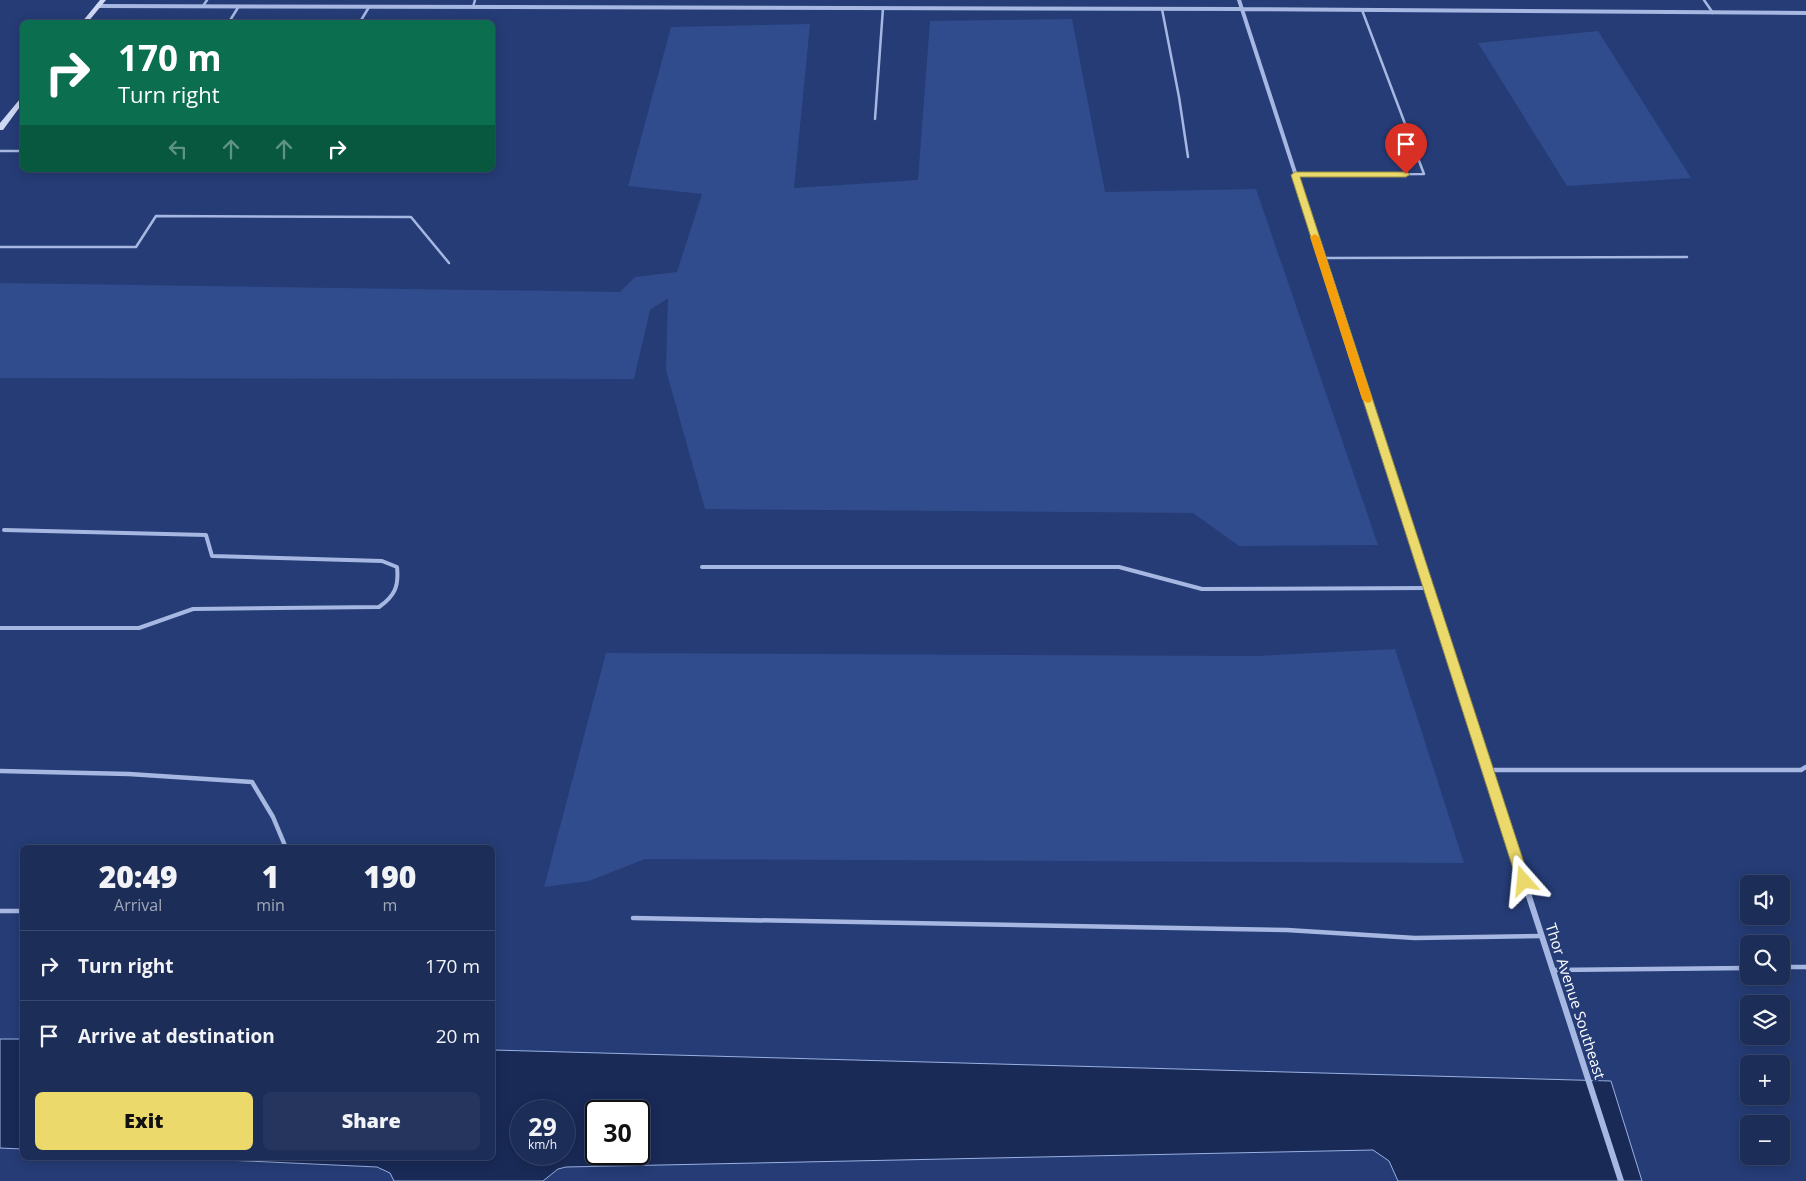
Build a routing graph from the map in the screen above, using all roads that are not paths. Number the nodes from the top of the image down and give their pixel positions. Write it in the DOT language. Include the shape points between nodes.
graph roads {
  1 [pos="207,0"];
  2 [pos="475,0"];
  3 [pos="1239,0"];
  4 [pos="1704,0"];
  5 [pos="101,2"];
  6 [pos="203,6"];
  7 [pos="240,6"];
  8 [pos="369,7"];
  9 [pos="473,7"];
  10 [pos="883,8"];
  11 [pos="1162,9"];
  12 [pos="1242,9"];
  13 [pos="1362,10"];
  14 [pos="1713,12"];
  15 [pos="1806,13"];
  16 [pos="87,20"];
  17 [pos="230,20"];
  18 [pos="361,20"];
  19 [pos="20,103"];
  20 [pos="875,119"];
  21 [pos="0,128"];
  22 [pos="0,151"];
  23 [pos="20,152"];
  24 [pos="1188,157"];
  25 [pos="1295,175"];
  26 [pos="0,247"];
  27 [pos="1322,258"];
  28 [pos="1687,258"];
  29 [pos="449,263"];
  30 [pos="4,530"];
  31 [pos="702,567"];
  32 [pos="1428,588"];
  33 [pos="0,628"];
  34 [pos="1806,767"];
  35 [pos="1488,770"];
  36 [pos="0,771"];
  37 [pos="285,845"];
  38 [pos="0,911"];
  39 [pos="20,911"];
  40 [pos="634,918"];
  41 [pos="1542,936"];
  42 [pos="1790,967"];
  43 [pos="1806,967"];
  44 [pos="1740,968"];
  45 [pos="1553,970"];
  46 [pos="1621,1181"];
  1 -- 6 [label="lane"];
  2 -- 9 [label="lane"];
  3 -- 12 [label="street, Thor Avenue Southeast"];
  4 -- 14 [label="lane"];
  5 -- 6 [label="street"];
  5 -- 16 [label="main road"];
  6 -- 7 [label="street"];
  7 -- 8 [label="street"];
  7 -- 17 [label="lane"];
  8 -- 9 [label="street"];
  8 -- 18 [label="lane"];
  9 -- 10 [label="street"];
  10 -- 11 [label="street"];
  10 -- 20 [label="lane"];
  11 -- 12 [label="street"];
  11 -- 24 [label="lane"];
  12 -- 13 [label="street"];
  12 -- 25 [label="street, Thor Avenue Southeast"];
  13 -- 14 [label="street"];
  13 -- 25 [label="lane" via="1424,174"];
  14 -- 15 [label="street"];
  19 -- 21 [label="main road"];
  22 -- 23 [label="lane"];
  25 -- 27 [label="street, Thor Avenue Southeast"];
  26 -- 29 [label="lane" via="136,247 156,216 411,217"];
  27 -- 28 [label="lane"];
  27 -- 32 [label="street, Thor Avenue Southeast"];
  30 -- 33 [label="lane" via="206,534 212,556 382,561 397,567 399,583 392,598 379,607 193,609 139,628"];
  31 -- 32 [label="lane" via="1119,567 1202,589"];
  32 -- 35 [label="street, Thor Avenue Southeast"];
  34 -- 35 [label="lane" via="1801,770"];
  35 -- 41 [label="street, Thor Avenue Southeast"];
  36 -- 37 [label="lane" via="129,774 252,782 274,817"];
  38 -- 39 [label="lane"];
  40 -- 41 [label="lane" via="1287,930 1415,938"];
  41 -- 45 [label="street, Thor Avenue Southeast"];
  42 -- 43 [label="lane"];
  44 -- 45 [label="lane"];
  45 -- 46 [label="street, Thor Avenue Southeast"];
}
